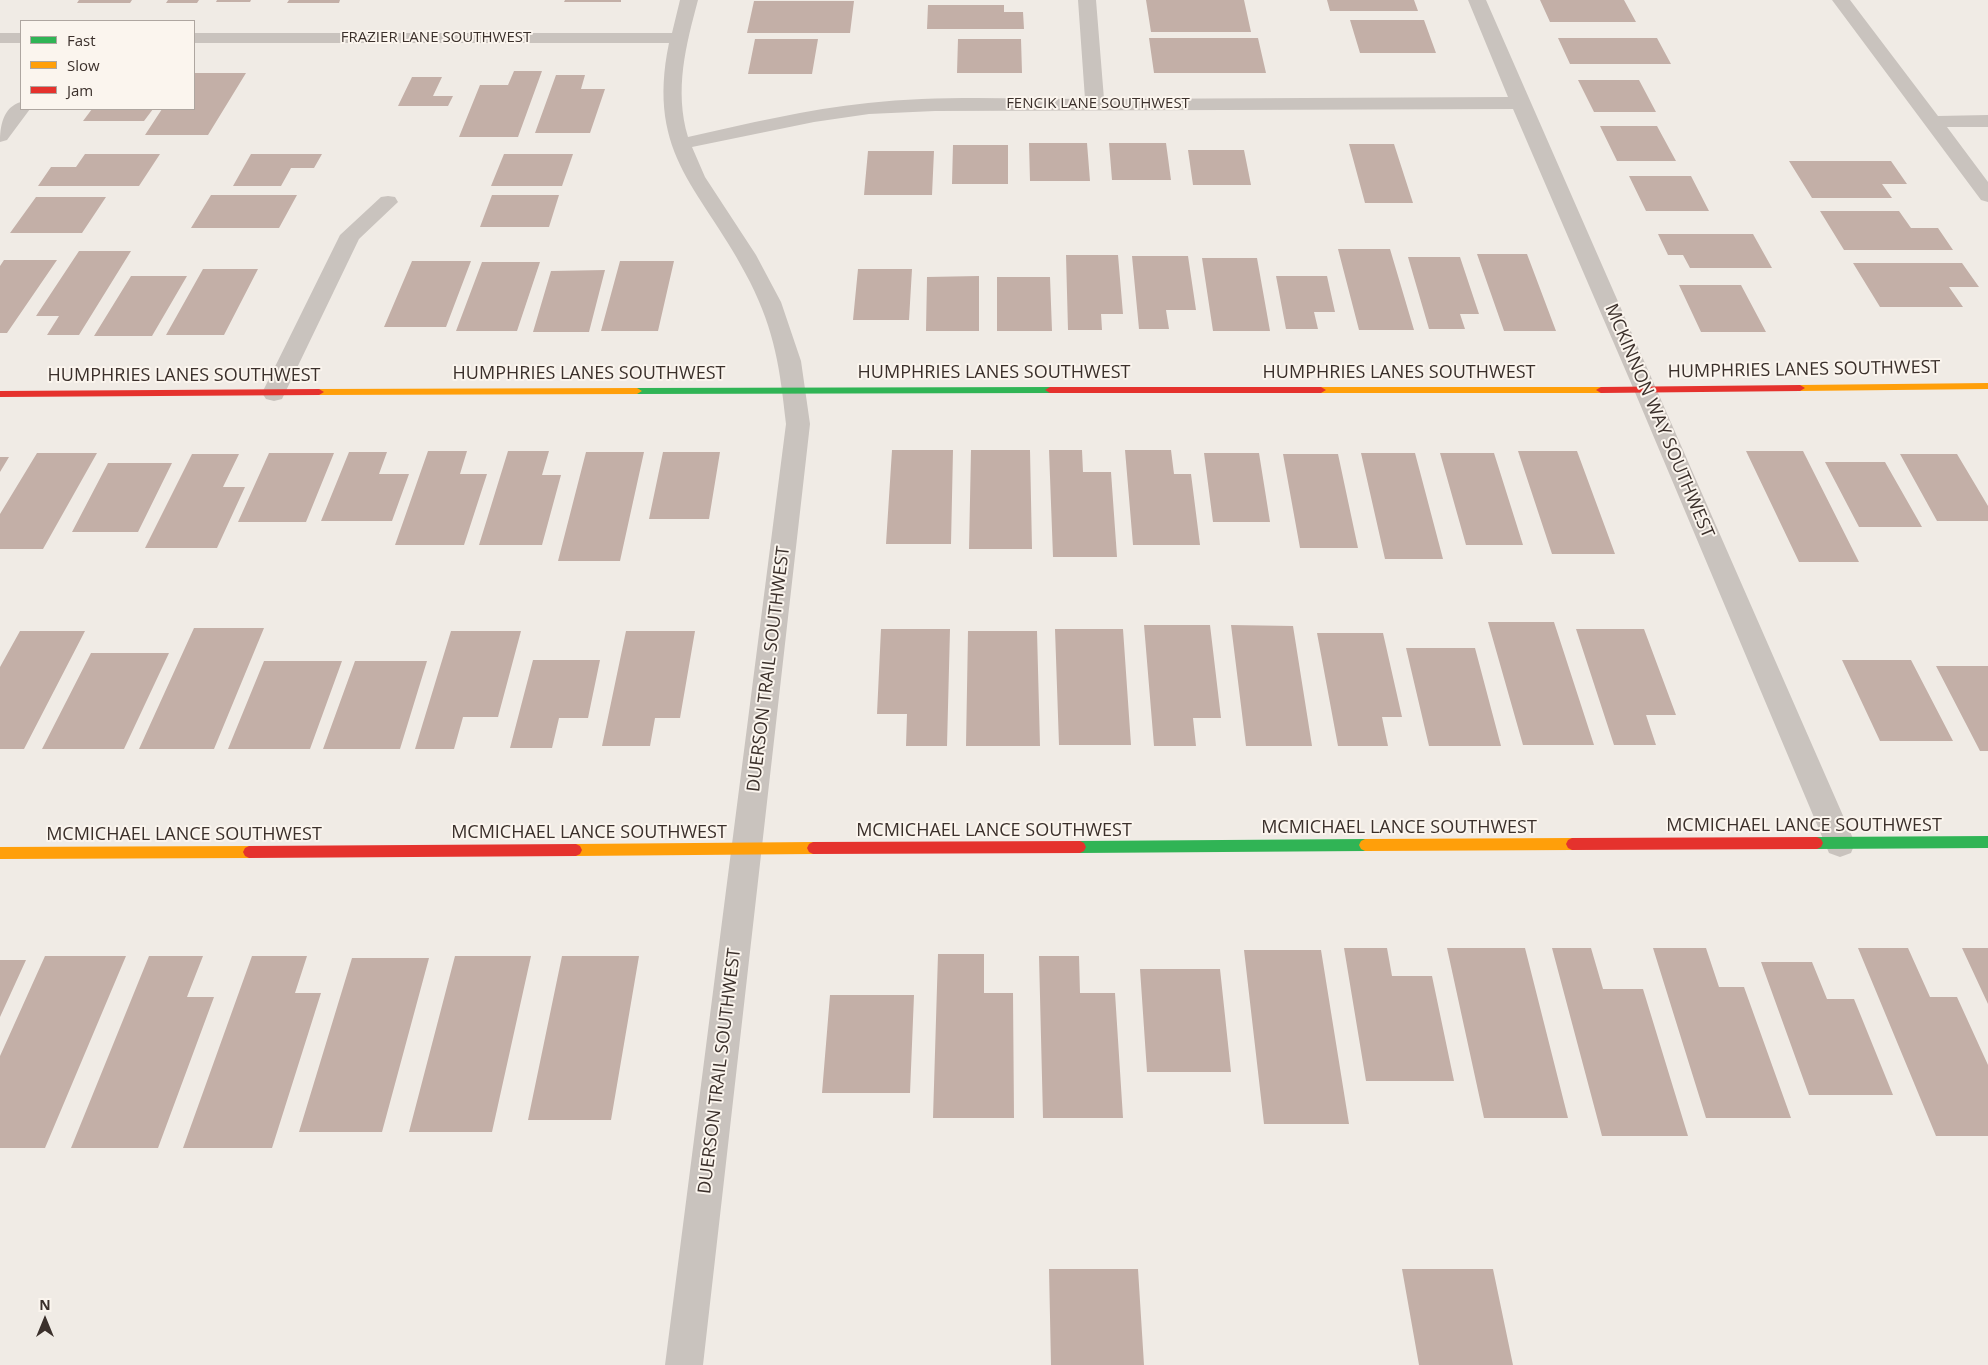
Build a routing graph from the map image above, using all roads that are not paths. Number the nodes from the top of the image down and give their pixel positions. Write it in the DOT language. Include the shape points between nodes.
graph roads {
  1 [pos="689,0"];
  2 [pos="1087,0"];
  3 [pos="1477,0"];
  4 [pos="1841,0"];
  5 [pos="0,38"];
  6 [pos="20,38"];
  7 [pos="195,38"];
  8 [pos="679,38"];
  9 [pos="1520,103"];
  10 [pos="1095,104"];
  11 [pos="20,109"];
  12 [pos="1988,121"];
  13 [pos="1932,122"];
  14 [pos="0,136"];
  15 [pos="680,144"];
  16 [pos="1988,196"];
  17 [pos="388,202"];
  18 [pos="1988,386"];
  19 [pos="794,390"];
  20 [pos="1646,390"];
  21 [pos="274,393"];
  22 [pos="0,394"];
  23 [pos="1988,842"];
  24 [pos="1840,843"];
  25 [pos="747,850"];
  26 [pos="0,854"];
  27 [pos="684,1365"];
  1 -- 8 [label="street, DUERSON TRAIL SOUTHWEST"];
  2 -- 10 [label="street"];
  3 -- 9 [label="street, MCKINNON WAY SOUTHWEST"];
  4 -- 13 [label="street"];
  5 -- 6 [label="street"];
  7 -- 8 [label="street, FRAZIER LANE SOUTHWEST"];
  8 -- 15 [label="street, DUERSON TRAIL SOUTHWEST" via="673,111"];
  9 -- 10 [label="street, FENCIK LANE SOUTHWEST"];
  9 -- 20 [label="street, MCKINNON WAY SOUTHWEST"];
  10 -- 15 [label="street, FENCIK LANE SOUTHWEST" via="869,108"];
  11 -- 14 [label="street"];
  12 -- 13 [label="street"];
  13 -- 16 [label="street"];
  15 -- 19 [label="street, DUERSON TRAIL SOUTHWEST" via="696,178 758,276 788,352"];
  17 -- 21 [label="street" via="350,235"];
  18 -- 20 [label="street, HUMPHRIES LANES SOUTHWEST"];
  19 -- 20 [label="street, HUMPHRIES LANES SOUTHWEST"];
  19 -- 21 [label="street, HUMPHRIES LANES SOUTHWEST"];
  19 -- 25 [label="street, DUERSON TRAIL SOUTHWEST" via="798,424"];
  20 -- 24 [label="street, MCKINNON WAY SOUTHWEST"];
  21 -- 22 [label="street, HUMPHRIES LANES SOUTHWEST"];
  23 -- 24 [label="street, MCMICHAEL LANCE SOUTHWEST"];
  24 -- 25 [label="street, MCMICHAEL LANCE SOUTHWEST"];
  25 -- 26 [label="street, MCMICHAEL LANCE SOUTHWEST"];
  25 -- 27 [label="street, DUERSON TRAIL SOUTHWEST"];
}
